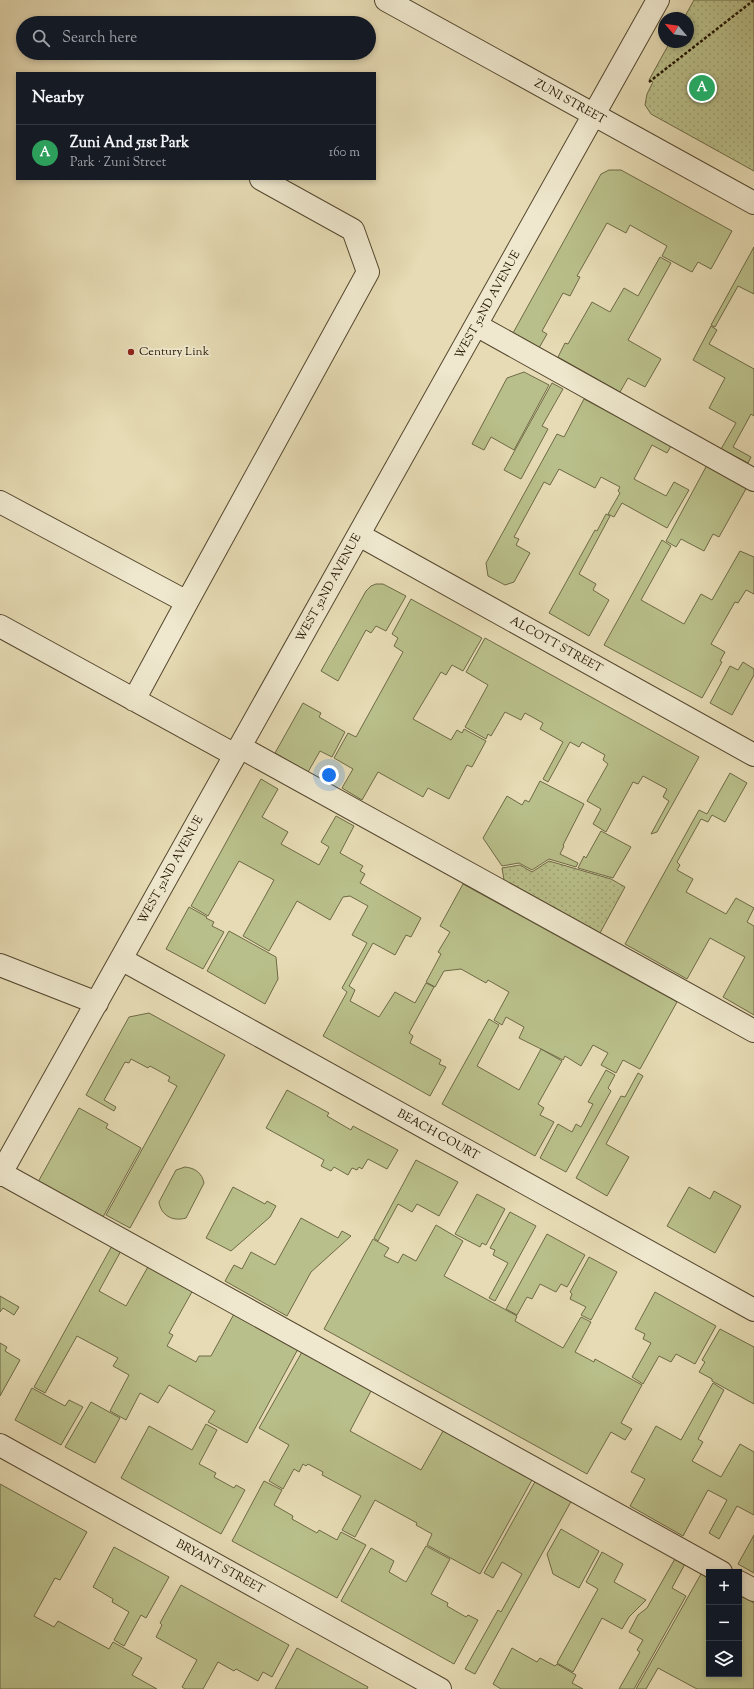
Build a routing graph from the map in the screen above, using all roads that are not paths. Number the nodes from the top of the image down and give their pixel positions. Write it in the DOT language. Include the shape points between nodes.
graph roads {
  1 [pos="386,0"];
  2 [pos="658,0"];
  3 [pos="594,115"];
  4 [pos="263,180"];
  5 [pos="754,203"];
  6 [pos="476,325"];
  7 [pos="754,480"];
  8 [pos="0,502"];
  9 [pos="359,535"];
  10 [pos="187,602"];
  11 [pos="0,626"];
  12 [pos="134,700"];
  13 [pos="238,751"];
  14 [pos="754,755"];
  15 [pos="121,959"];
  16 [pos="0,965"];
  17 [pos="96,1004"];
  18 [pos="754,1031"];
  19 [pos="1,1174"];
  20 [pos="754,1310"];
  21 [pos="0,1444"];
  22 [pos="716,1569"];
  23 [pos="742,1584"];
  24 [pos="754,1590"];
  25 [pos="440,1689"];
  1 -- 3 [label="street, ZUNI STREET"];
  2 -- 3 [label="street, WEST 52ND AVENUE"];
  3 -- 5 [label="street, ZUNI STREET"];
  3 -- 6 [label="street, WEST 52ND AVENUE"];
  4 -- 10 [label="street" via="353,230 368,272"];
  6 -- 7 [label="street"];
  6 -- 9 [label="street, WEST 52ND AVENUE"];
  8 -- 10 [label="street"];
  9 -- 13 [label="street, WEST 52ND AVENUE"];
  9 -- 14 [label="street, ALCOTT STREET"];
  10 -- 12 [label="street"];
  11 -- 12 [label="street"];
  12 -- 13 [label="street"];
  13 -- 15 [label="street, WEST 52ND AVENUE"];
  13 -- 18 [label="street"];
  15 -- 17 [label="street, WEST 52ND AVENUE"];
  15 -- 20 [label="street, BEACH COURT"];
  16 -- 17 [label="street"];
  17 -- 19 [label="street, WEST 52ND AVENUE"];
  19 -- 22 [label="street"];
  21 -- 25 [label="street, BRYANT STREET"];
  23 -- 24 [label="street"];
}
